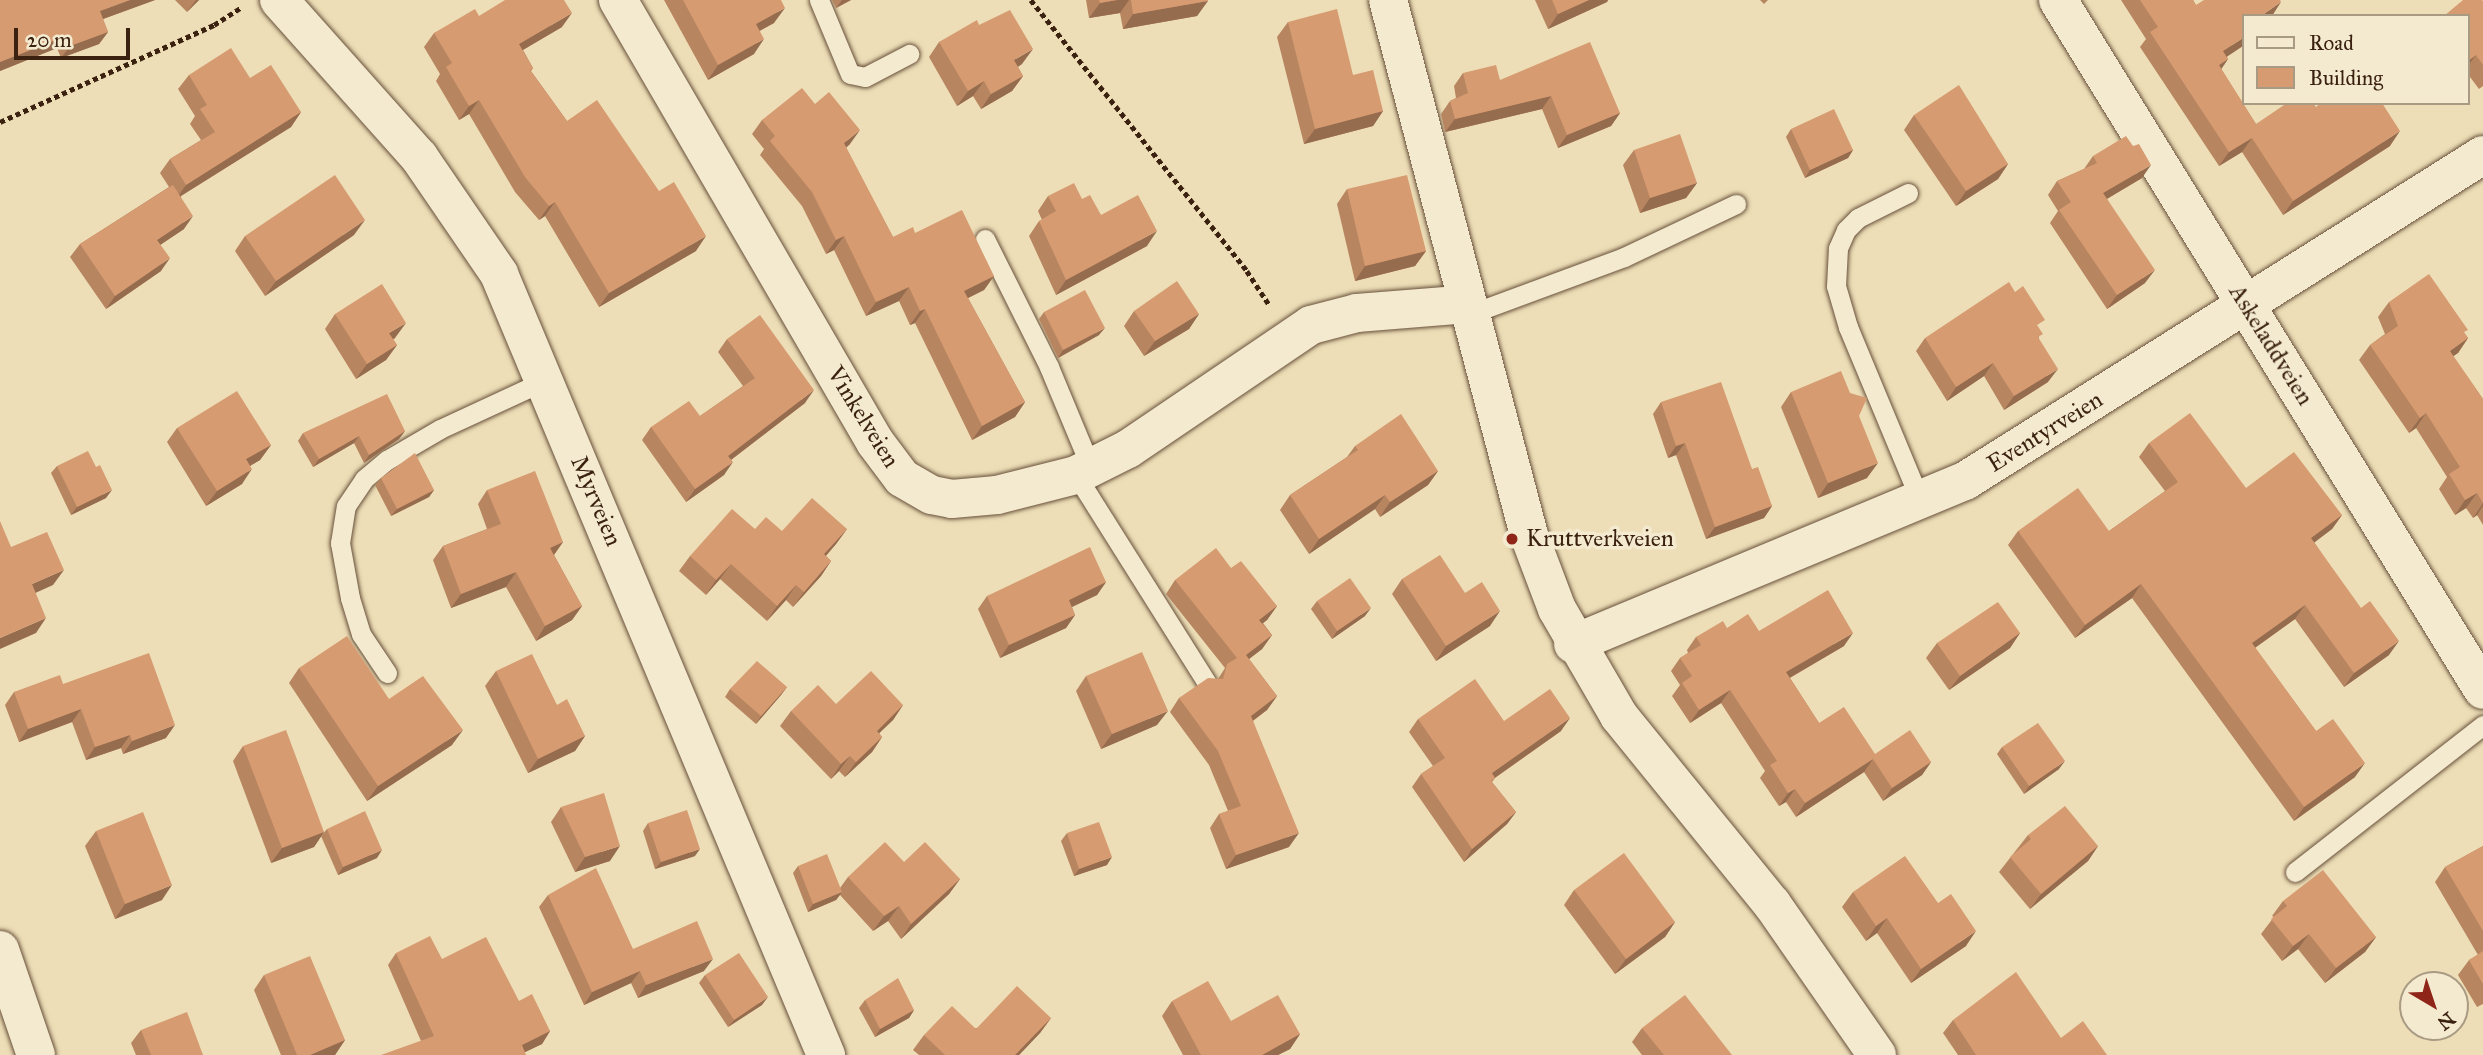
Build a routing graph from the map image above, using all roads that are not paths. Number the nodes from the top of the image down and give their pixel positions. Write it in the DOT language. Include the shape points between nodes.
graph roads {
  1 [pos="618,0"];
  2 [pos="819,0"];
  3 [pos="1388,0"];
  4 [pos="2058,0"];
  5 [pos="263,2"];
  6 [pos="909,54"];
  7 [pos="2483,155"];
  8 [pos="1908,193"];
  9 [pos="1736,204"];
  10 [pos="985,239"];
  11 [pos="2246,306"];
  12 [pos="1469,309"];
  13 [pos="546,380"];
  14 [pos="1083,471"];
  15 [pos="1922,502"];
  16 [pos="1573,644"];
  17 [pos="387,673"];
  18 [pos="1207,682"];
  19 [pos="2483,690"];
  20 [pos="2483,725"];
  21 [pos="2295,872"];
  22 [pos="0,950"];
  23 [pos="36,1055"];
  24 [pos="826,1055"];
  25 [pos="1877,1055"];
  1 -- 14 [label="street, Vinkelveien" via="875,442 902,478 932,495 952,499 997,495"];
  2 -- 6 [label="lane" via="850,74 865,77"];
  3 -- 12 [label="street"];
  4 -- 11 [label="street, Askeladdveien"];
  5 -- 13 [label="street, Myrveien" via="368,96 475,233 516,309"];
  7 -- 11 [label="street, Eventyrveien"];
  8 -- 15 [label="lane" via="1858,218 1846,230 1837,257 1836,286 1848,327"];
  9 -- 12 [label="lane" via="1624,257"];
  10 -- 14 [label="lane" via="1049,366"];
  11 -- 15 [label="street, Eventyrveien" via="2000,462"];
  11 -- 19 [label="street, Askeladdveien"];
  12 -- 14 [label="street, Vinkelveien" via="1336,317 1290,337 1147,437"];
  12 -- 16 [label="street" via="1529,535"];
  13 -- 17 [label="lane" via="440,429 387,460 363,479 346,506 340,543 350,597 361,634"];
  13 -- 24 [label="street, Myrveien"];
  14 -- 18 [label="lane"];
  15 -- 16 [label="street, Eventyrveien" via="1631,616"];
  16 -- 25 [label="street" via="1619,716 1772,904"];
  20 -- 21 [label="lane"];
  22 -- 23 [label="street"];
}
